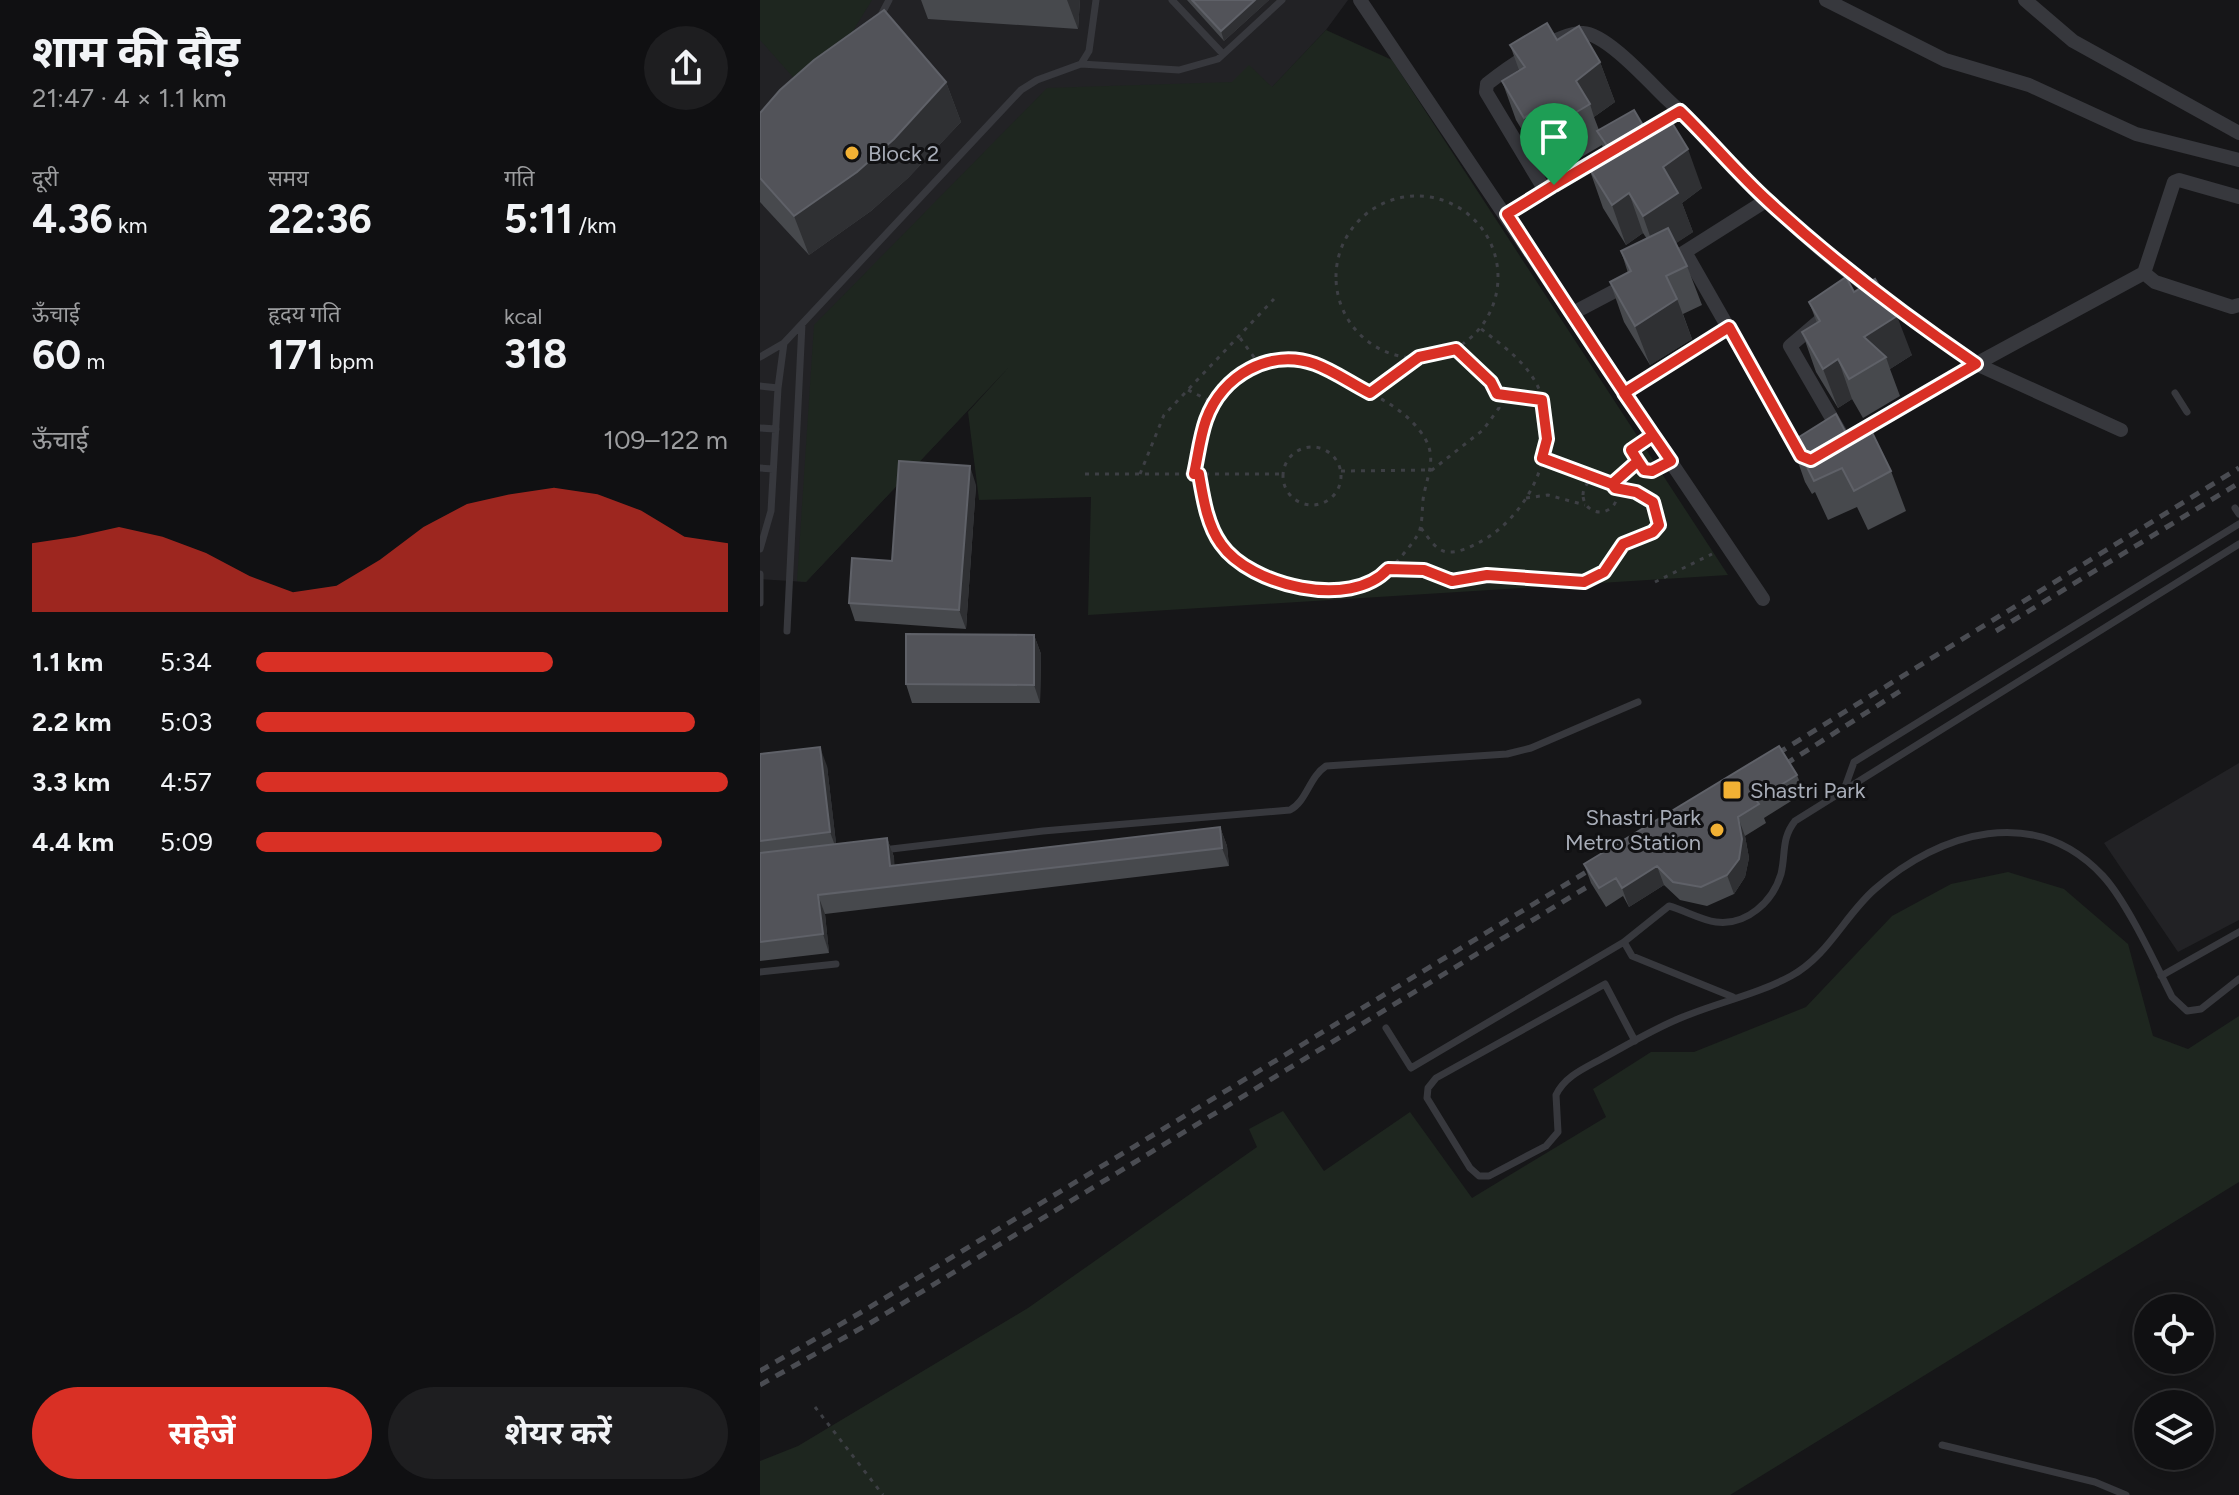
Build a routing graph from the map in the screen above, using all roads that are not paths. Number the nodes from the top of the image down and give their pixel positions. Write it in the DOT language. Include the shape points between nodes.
graph roads {
  1 [pos="889,0"];
  2 [pos="1096,0"];
  3 [pos="1172,0"];
  4 [pos="1282,0"];
  5 [pos="1360,0"];
  6 [pos="1826,0"];
  7 [pos="2025,0"];
  8 [pos="876,25"];
  9 [pos="1223,54"];
  10 [pos="1081,64"];
  11 [pos="1680,111"];
  12 [pos="2239,133"];
  13 [pos="2239,160"];
  14 [pos="1549,188"];
  15 [pos="2239,197"];
  16 [pos="1767,200"];
  17 [pos="1507,214"];
  18 [pos="1685,252"];
  19 [pos="1658,268"];
  20 [pos="2144,273"];
  21 [pos="1644,276"];
  22 [pos="1854,293"];
  23 [pos="2239,305"];
  24 [pos="1571,314"];
  25 [pos="802,324"];
  26 [pos="1729,327"];
  27 [pos="784,343"];
  28 [pos="760,357"];
  29 [pos="1976,364"];
  30 [pos="760,386"];
  31 [pos="778,388"];
  32 [pos="1624,393"];
  33 [pos="2175,393"];
  34 [pos="2187,412"];
  35 [pos="760,428"];
  36 [pos="776,429"];
  37 [pos="2121,430"];
  38 [pos="1834,447"];
  39 [pos="760,468"];
  40 [pos="773,469"];
  41 [pos="760,510"];
  42 [pos="771,511"];
  43 [pos="2239,524"];
  44 [pos="2239,544"];
  45 [pos="760,549"];
  46 [pos="760,574"];
  47 [pos="1763,599"];
  48 [pos="760,603"];
  49 [pos="787,631"];
  50 [pos="1638,702"];
  51 [pos="1845,787"];
  52 [pos="866,852"];
  53 [pos="2239,932"];
  54 [pos="1624,942"];
  55 [pos="836,964"];
  56 [pos="760,972"];
  57 [pos="2161,976"];
  58 [pos="2239,979"];
  59 [pos="1735,998"];
  60 [pos="1386,1028"];
  61 [pos="1635,1041"];
  62 [pos="1942,1445"];
  63 [pos="2126,1495"];
  1 -- 8 [label="lane"];
  2 -- 10 [label="lane" via="1089,51"];
  3 -- 9 [label="lane"];
  4 -- 9 [label="lane"];
  5 -- 17 [label="street"];
  6 -- 13 [label="street" via="1945,60 2029,85 2124,130"];
  7 -- 12 [label="street" via="2073,41"];
  9 -- 10 [label="lane" via="1179,70"];
  10 -- 25 [label="lane" via="1021,90"];
  11 -- 14 [label="street"];
  11 -- 14 [label="street" via="1595,37 1583,33 1559,38 1486,88 1540,184"];
  11 -- 16 [label="street"];
  14 -- 17 [label="street"];
  15 -- 20 [label="street" via="2174,182"];
  16 -- 18 [label="street"];
  16 -- 22 [label="street"];
  17 -- 24 [label="street"];
  18 -- 19 [label="street"];
  18 -- 26 [label="street"];
  20 -- 23 [label="street" via="2155,282"];
  20 -- 29 [label="street"];
  21 -- 24 [label="street"];
  22 -- 29 [label="street" via="1909,319"];
  22 -- 38 [label="street" via="1790,346"];
  24 -- 32 [label="street"];
  25 -- 27 [label="lane"];
  25 -- 49 [label="lane"];
  26 -- 32 [label="street"];
  26 -- 38 [label="street" via="1801,456 1811,460"];
  27 -- 28 [label="lane"];
  27 -- 31 [label="lane"];
  29 -- 37 [label="street"];
  29 -- 38 [label="street"];
  30 -- 31 [label="lane"];
  31 -- 36 [label="lane"];
  32 -- 47 [label="street"];
  33 -- 34 [label="lane"];
  35 -- 36 [label="lane"];
  36 -- 40 [label="lane"];
  39 -- 40 [label="lane"];
  40 -- 42 [label="lane"];
  41 -- 42 [label="lane"];
  42 -- 45 [label="lane"];
  43 -- 51 [label="lane" via="1854,762"];
  44 -- 51 [label="lane"];
  46 -- 48 [label="lane"];
  50 -- 52 [label="lane" via="1507,754 1326,766 1290,810"];
  51 -- 54 [label="lane" via="1788,830 1774,892 1757,911 1716,922 1669,906"];
  53 -- 57 [label="lane"];
  54 -- 59 [label="lane" via="1632,956"];
  54 -- 60 [label="lane" via="1411,1068"];
  55 -- 56 [label="lane"];
  57 -- 58 [label="lane" via="2178,1005 2192,1011"];
  57 -- 59 [label="lane" via="2112,886 2088,863 2048,840 1997,832 1957,839 1900,867 1820,954 1792,976"];
  59 -- 61 [label="lane"];
  61 -- 61 [label="lane" via="1560,1085 1558,1132 1546,1146 1489,1176 1470,1168 1427,1098 1436,1078 1605,984"];
  62 -- 63 [label="lane" via="2095,1482"];
}
